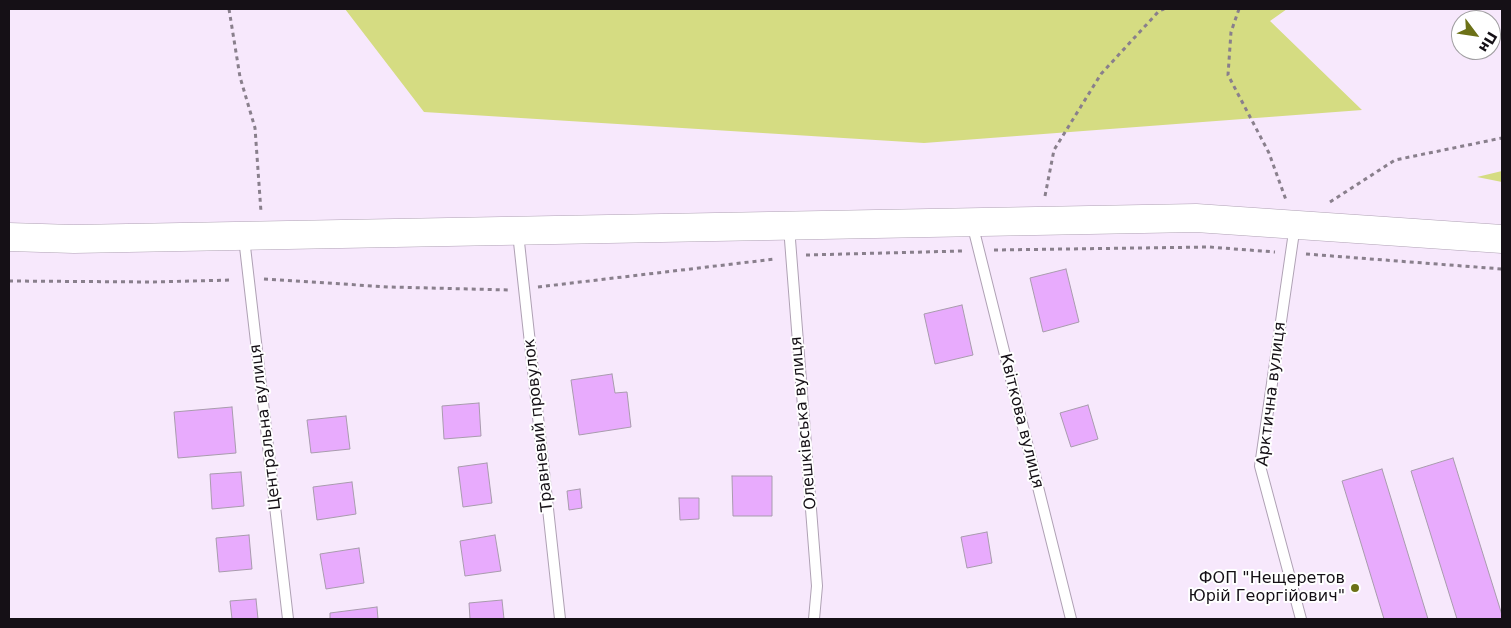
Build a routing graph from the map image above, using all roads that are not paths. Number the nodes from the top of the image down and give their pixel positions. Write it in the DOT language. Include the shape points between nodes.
graph roads {
  1 [pos="971,222"];
  2 [pos="1295,225"];
  3 [pos="789,226"];
  4 [pos="518,231"];
  5 [pos="253,236"];
  6 [pos="9,238"];
  7 [pos="1502,239"];
  8 [pos="288,619"];
  9 [pos="560,619"];
  10 [pos="814,619"];
  11 [pos="1071,619"];
  12 [pos="1301,619"];
  1 -- 2 [label="main road" via="1196,218"];
  1 -- 3 [label="main road"];
  1 -- 11 [label="lane, Квіткова вулиця"];
  2 -- 7 [label="main road"];
  2 -- 12 [label="lane, Арктична вулиця" via="1260,466"];
  3 -- 4 [label="main road"];
  3 -- 10 [label="lane, Олешківська вулиця" via="817,586"];
  4 -- 5 [label="main road"];
  4 -- 9 [label="lane, Травневий провулок"];
  5 -- 6 [label="main road"];
  5 -- 8 [label="lane, Центральна вулиця" via="248,280"];
}
